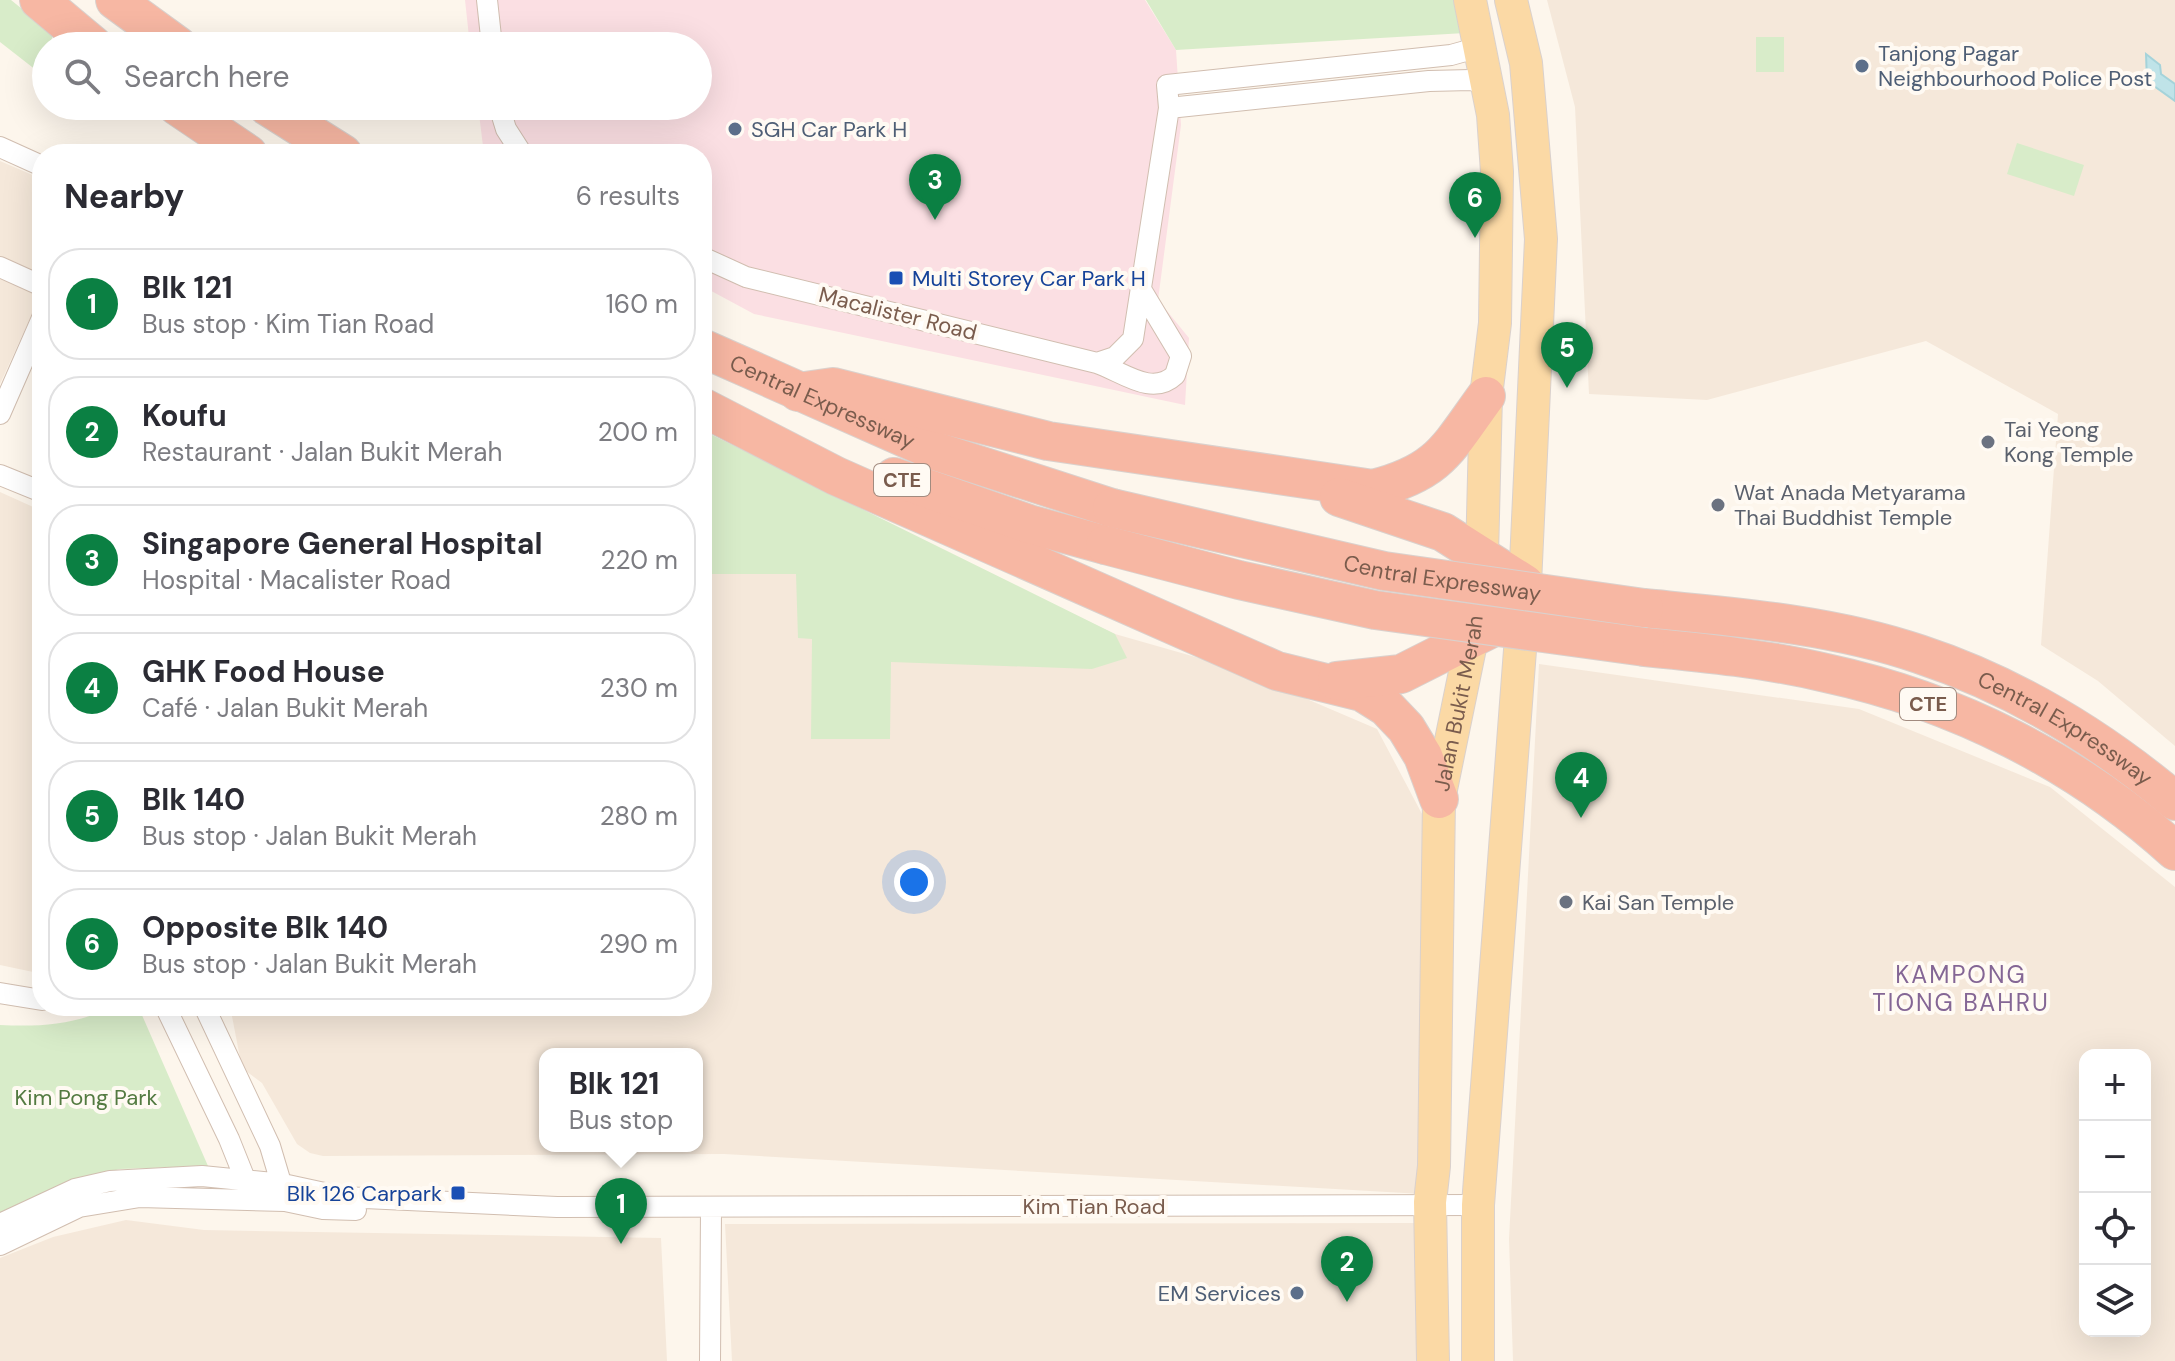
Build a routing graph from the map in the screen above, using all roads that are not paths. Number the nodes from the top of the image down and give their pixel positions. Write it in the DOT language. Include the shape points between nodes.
graph roads {
  1 [pos="39,0"];
  2 [pos="115,0"];
  3 [pos="487,0"];
  4 [pos="1470,0"];
  5 [pos="1511,0"];
  6 [pos="77,32"];
  7 [pos="159,32"];
  8 [pos="490,32"];
  9 [pos="1479,35"];
  10 [pos="1489,85"];
  11 [pos="1169,108"];
  12 [pos="198,120"];
  13 [pos="289,120"];
  14 [pos="503,120"];
  15 [pos="233,144"];
  16 [pos="327,144"];
  17 [pos="516,144"];
  18 [pos="0,147"];
  19 [pos="32,161"];
  20 [pos="712,262"];
  21 [pos="0,267"];
  22 [pos="32,281"];
  23 [pos="1142,291"];
  24 [pos="1168,335"];
  25 [pos="32,341"];
  26 [pos="1130,343"];
  27 [pos="712,353"];
  28 [pos="1097,363"];
  29 [pos="1131,375"];
  30 [pos="798,392"];
  31 [pos="1486,396"];
  32 [pos="712,411"];
  33 [pos="712,412"];
  34 [pos="0,414"];
  35 [pos="0,475"];
  36 [pos="1275,477"];
  37 [pos="32,488"];
  38 [pos="1482,556"];
  39 [pos="1524,599"];
  40 [pos="1472,638"];
  41 [pos="1318,681"];
  42 [pos="1439,799"];
  43 [pos="2175,801"];
  44 [pos="2175,851"];
  45 [pos="2,994"];
  46 [pos="32,998"];
  47 [pos="170,1016"];
  48 [pos="209,1016"];
  49 [pos="229,1139"];
  50 [pos="202,1176"];
  51 [pos="246,1179"];
  52 [pos="284,1193"];
  53 [pos="253,1200"];
  54 [pos="1430,1202"];
  55 [pos="1478,1205"];
  56 [pos="711,1208"];
  57 [pos="0,1224"];
  58 [pos="0,1245"];
  59 [pos="710,1361"];
  60 [pos="1433,1361"];
  61 [pos="1478,1361"];
  1 -- 6 [label="highway"];
  2 -- 7 [label="highway"];
  3 -- 8 [label="street"];
  4 -- 9 [label="main road, Jalan Bukit Merah"];
  5 -- 39 [label="main road" via="1526,63 1541,239"];
  9 -- 10 [label="main road, Jalan Bukit Merah"];
  9 -- 11 [label="street" via="1469,50 1451,55 1167,85"];
  10 -- 11 [label="street" via="1429,81"];
  10 -- 31 [label="main road, Jalan Bukit Merah" via="1498,239"];
  11 -- 23 [label="street"];
  12 -- 15 [label="highway"];
  13 -- 16 [label="highway"];
  14 -- 17 [label="street"];
  18 -- 19 [label="street"];
  20 -- 28 [label="street, Macalister Road" via="746,277"];
  21 -- 22 [label="street"];
  23 -- 24 [label="street, Macalister Road"];
  23 -- 26 [label="street"];
  24 -- 26 [label="street" via="1150,331"];
  24 -- 29 [label="street, Macalister Road" via="1181,356 1175,375 1157,386"];
  25 -- 34 [label="street"];
  26 -- 28 [label="street" via="1115,357"];
  26 -- 29 [label="street" via="1125,357"];
  27 -- 30 [label="highway, Central Expressway / CTE"];
  28 -- 29 [label="street, Macalister Road"];
  30 -- 36 [label="highway" via="833,387 1048,441"];
  30 -- 43 [label="highway, Central Expressway / CTE, bridge" via="932,450 1112,508 1384,571 1746,617 1919,654 2045,708 2136,768"];
  31 -- 36 [label="highway" via="1433,465 1404,481 1373,489"];
  31 -- 38 [label="main road, Jalan Bukit Merah"];
  32 -- 44 [label="highway, Central Expressway / CTE, bridge" via="933,492 1105,545 1375,610 1827,673 1910,696 2037,750 2127,807"];
  33 -- 41 [label="highway" via="836,476 1025,562 1277,671"];
  35 -- 37 [label="street"];
  36 -- 38 [label="highway" via="1409,518"];
  38 -- 39 [label="highway"];
  38 -- 40 [label="main road, Jalan Bukit Merah"];
  39 -- 40 [label="highway"];
  39 -- 55 [label="main road"];
  40 -- 41 [label="highway" via="1401,674"];
  40 -- 42 [label="main road, Jalan Bukit Merah"];
  41 -- 42 [label="highway" via="1362,692 1386,707 1423,756"];
  42 -- 54 [label="main road, Jalan Bukit Merah"];
  45 -- 46 [label="street"];
  47 -- 49 [label="street"];
  48 -- 52 [label="street" via="270,1146"];
  49 -- 50 [label="street" via="218,1164"];
  49 -- 51 [label="street"];
  50 -- 51 [label="street, Kim Tian Road"];
  50 -- 57 [label="street, Kim Tian Road" via="110,1181 75,1189"];
  51 -- 52 [label="street, Kim Tian Road"];
  51 -- 53 [label="street"];
  52 -- 53 [label="street, Kim Tian Road"];
  52 -- 56 [label="street, Kim Tian Road" via="323,1209 412,1211 434,1204"];
  53 -- 58 [label="street, Kim Tian Road" via="105,1201 79,1207"];
  54 -- 55 [label="street, Kim Tian Road"];
  54 -- 56 [label="street, Kim Tian Road"];
  54 -- 60 [label="main road, Jalan Bukit Merah"];
  55 -- 61 [label="main road"];
  56 -- 59 [label="street"];
}
